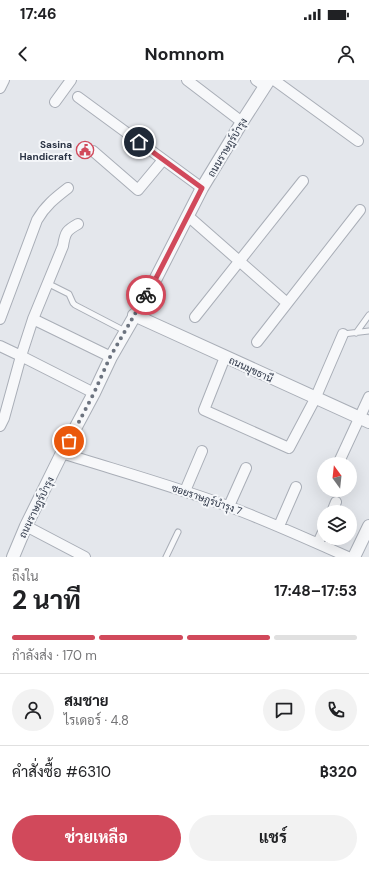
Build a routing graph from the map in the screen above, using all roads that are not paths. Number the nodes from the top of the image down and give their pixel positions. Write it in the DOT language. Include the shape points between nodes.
graph roads {
  1 [pos="4,80"];
  2 [pos="71,80"];
  3 [pos="187,80"];
  4 [pos="266,82"];
  5 [pos="0,88"];
  6 [pos="78,98"];
  7 [pos="55,102"];
  8 [pos="242,122"];
  9 [pos="358,141"];
  10 [pos="93,151"];
  11 [pos="163,160"];
  12 [pos="303,181"];
  13 [pos="68,188"];
  14 [pos="202,188"];
  15 [pos="360,210"];
  16 [pos="188,216"];
  17 [pos="78,224"];
  18 [pos="239,261"];
  19 [pos="47,283"];
  20 [pos="287,303"];
  21 [pos="134,315"];
  22 [pos="369,315"];
  23 [pos="195,317"];
  24 [pos="0,319"];
  25 [pos="33,319"];
  26 [pos="125,331"];
  27 [pos="369,331"];
  28 [pos="356,333"];
  29 [pos="344,334"];
  30 [pos="257,342"];
  31 [pos="0,346"];
  32 [pos="21,356"];
  33 [pos="110,357"];
  34 [pos="224,357"];
  35 [pos="94,393"];
  36 [pos="369,397"];
  37 [pos="315,398"];
  38 [pos="364,420"];
  39 [pos="0,426"];
  40 [pos="202,451"];
  41 [pos="62,453"];
  42 [pos="342,457"];
  43 [pos="246,468"];
  44 [pos="296,487"];
  45 [pos="185,491"];
  46 [pos="336,502"];
  47 [pos="335,505"];
  48 [pos="229,506"];
  49 [pos="26,526"];
  50 [pos="279,526"];
  51 [pos="369,526"];
  52 [pos="178,532"];
  53 [pos="317,543"];
  54 [pos="322,545"];
  55 [pos="13,557"];
  56 [pos="85,557"];
  57 [pos="166,557"];
  58 [pos="348,557"];
  59 [pos="354,557"];
  1 -- 5 [label="street"];
  2 -- 7 [label="street"];
  3 -- 8 [label="street"];
  4 -- 8 [label="street, ถนนราษฎร์บำรุง"];
  4 -- 9 [label="street"];
  6 -- 11 [label="street"];
  8 -- 14 [label="street, ถนนราษฎร์บำรุง"];
  10 -- 11 [label="street" via="138,190"];
  11 -- 14 [label="street"];
  12 -- 18 [label="street"];
  13 -- 24 [label="street" via="49,203 37,220"];
  14 -- 16 [label="street, ถนนราษฎร์บำรุง"];
  15 -- 20 [label="street"];
  16 -- 18 [label="street"];
  16 -- 21 [label="street, ถนนราษฎร์บำรุง"];
  17 -- 19 [label="street" via="69,229 64,237 63,246"];
  18 -- 20 [label="street"];
  18 -- 23 [label="street"];
  19 -- 25 [label="street"];
  19 -- 26 [label="lane" via="69,294 75,305"];
  20 -- 30 [label="street"];
  21 -- 26 [label="street, ถนนราษฎร์บำรุง"];
  21 -- 34 [label="street, ถนนมุขธานี"];
  22 -- 28 [label="lane"];
  25 -- 32 [label="street"];
  25 -- 33 [label="street"];
  26 -- 33 [label="street, ถนนราษฎร์บำรุง"];
  27 -- 28 [label="lane"];
  28 -- 29 [label="lane"];
  29 -- 37 [label="street"];
  31 -- 32 [label="street"];
  32 -- 35 [label="street"];
  32 -- 39 [label="street"];
  33 -- 35 [label="street, ถนนราษฎร์บำรุง"];
  34 -- 37 [label="street, ถนนมุขธานี"];
  34 -- 37 [label="street" via="204,410 289,448"];
  35 -- 41 [label="street, ถนนราษฎร์บำรุง"];
  36 -- 38 [label="street"];
  37 -- 38 [label="street, ถนนมุขธานี"];
  38 -- 42 [label="street"];
  40 -- 45 [label="street"];
  41 -- 45 [label="street, ซอยราษฎร์บำรุง 7"];
  41 -- 49 [label="street, ถนนราษฎร์บำรุง"];
  43 -- 48 [label="street"];
  44 -- 50 [label="street"];
  45 -- 48 [label="street, ซอยราษฎร์บำรุง 7"];
  46 -- 47 [label="street"];
  48 -- 50 [label="street, ซอยราษฎร์บำรุง 7"];
  49 -- 55 [label="street, ถนนราษฎร์บำรุง"];
  49 -- 56 [label="street"];
  50 -- 53 [label="street, ซอยราษฎร์บำรุง 7"];
  51 -- 59 [label="street"];
  52 -- 57 [label="lane"];
  54 -- 58 [label="street, ซอยราษฎร์บำรุง 7"];
}
